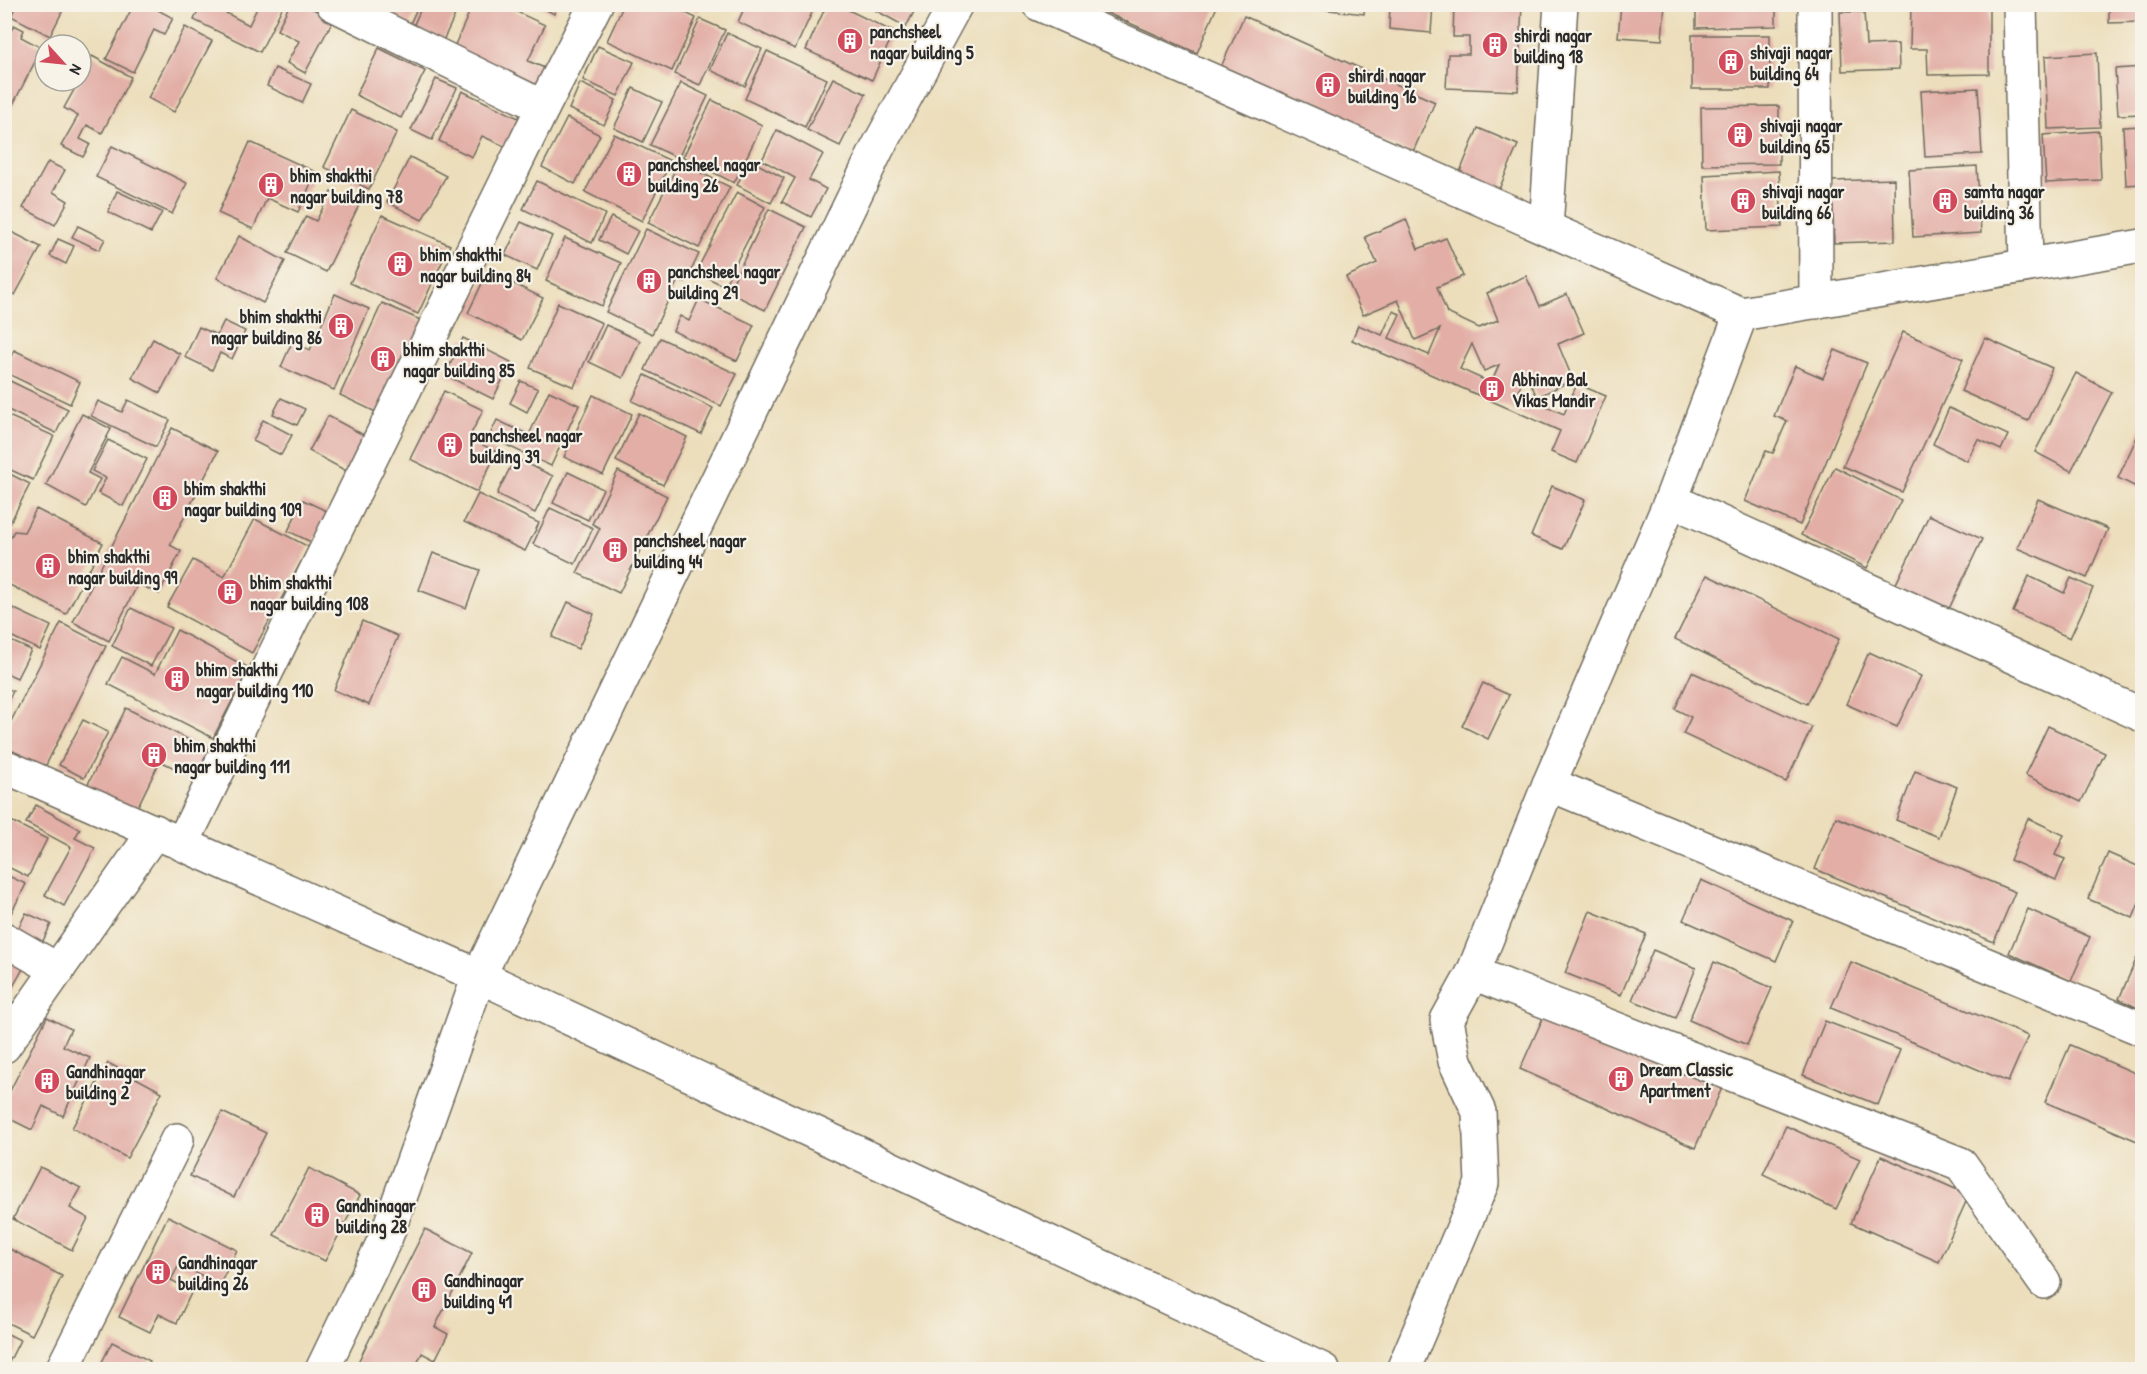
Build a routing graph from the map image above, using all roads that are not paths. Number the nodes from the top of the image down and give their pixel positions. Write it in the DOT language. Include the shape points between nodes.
graph roads {
  1 [pos="333,4"];
  2 [pos="596,4"];
  3 [pos="956,4"];
  4 [pos="1039,4"];
  5 [pos="1561,4"];
  6 [pos="1815,4"];
  7 [pos="2020,4"];
  8 [pos="543,107"];
  9 [pos="1546,228"];
  10 [pos="2142,246"];
  11 [pos="2026,265"];
  12 [pos="1816,302"];
  13 [pos="1741,314"];
  14 [pos="1671,501"];
  15 [pos="2142,715"];
  16 [pos="4,765"];
  17 [pos="1550,784"];
  18 [pos="169,838"];
  19 [pos="4,939"];
  20 [pos="58,970"];
  21 [pos="1473,972"];
  22 [pos="479,976"];
  23 [pos="2142,1029"];
  24 [pos="4,1046"];
  25 [pos="177,1140"];
  26 [pos="2044,1282"];
  27 [pos="62,1370"];
  28 [pos="322,1370"];
  29 [pos="1323,1370"];
  30 [pos="1403,1370"];
  1 -- 8 [label="street"];
  2 -- 8 [label="street"];
  3 -- 22 [label="street" via="877,149"];
  4 -- 9 [label="street"];
  5 -- 9 [label="street"];
  6 -- 12 [label="street"];
  7 -- 11 [label="street"];
  8 -- 18 [label="street"];
  9 -- 13 [label="street"];
  10 -- 11 [label="street"];
  11 -- 12 [label="street"];
  12 -- 13 [label="street"];
  13 -- 14 [label="street"];
  14 -- 15 [label="street"];
  14 -- 17 [label="street"];
  16 -- 18 [label="street"];
  17 -- 21 [label="street"];
  17 -- 23 [label="street"];
  18 -- 20 [label="street"];
  18 -- 22 [label="street"];
  19 -- 20 [label="street"];
  20 -- 24 [label="street"];
  21 -- 26 [label="street" via="1961,1164"];
  21 -- 30 [label="street" via="1447,1020 1455,1061 1479,1112 1482,1183"];
  22 -- 28 [label="street" via="386,1237"];
  22 -- 29 [label="street"];
  25 -- 27 [label="street"];
}
